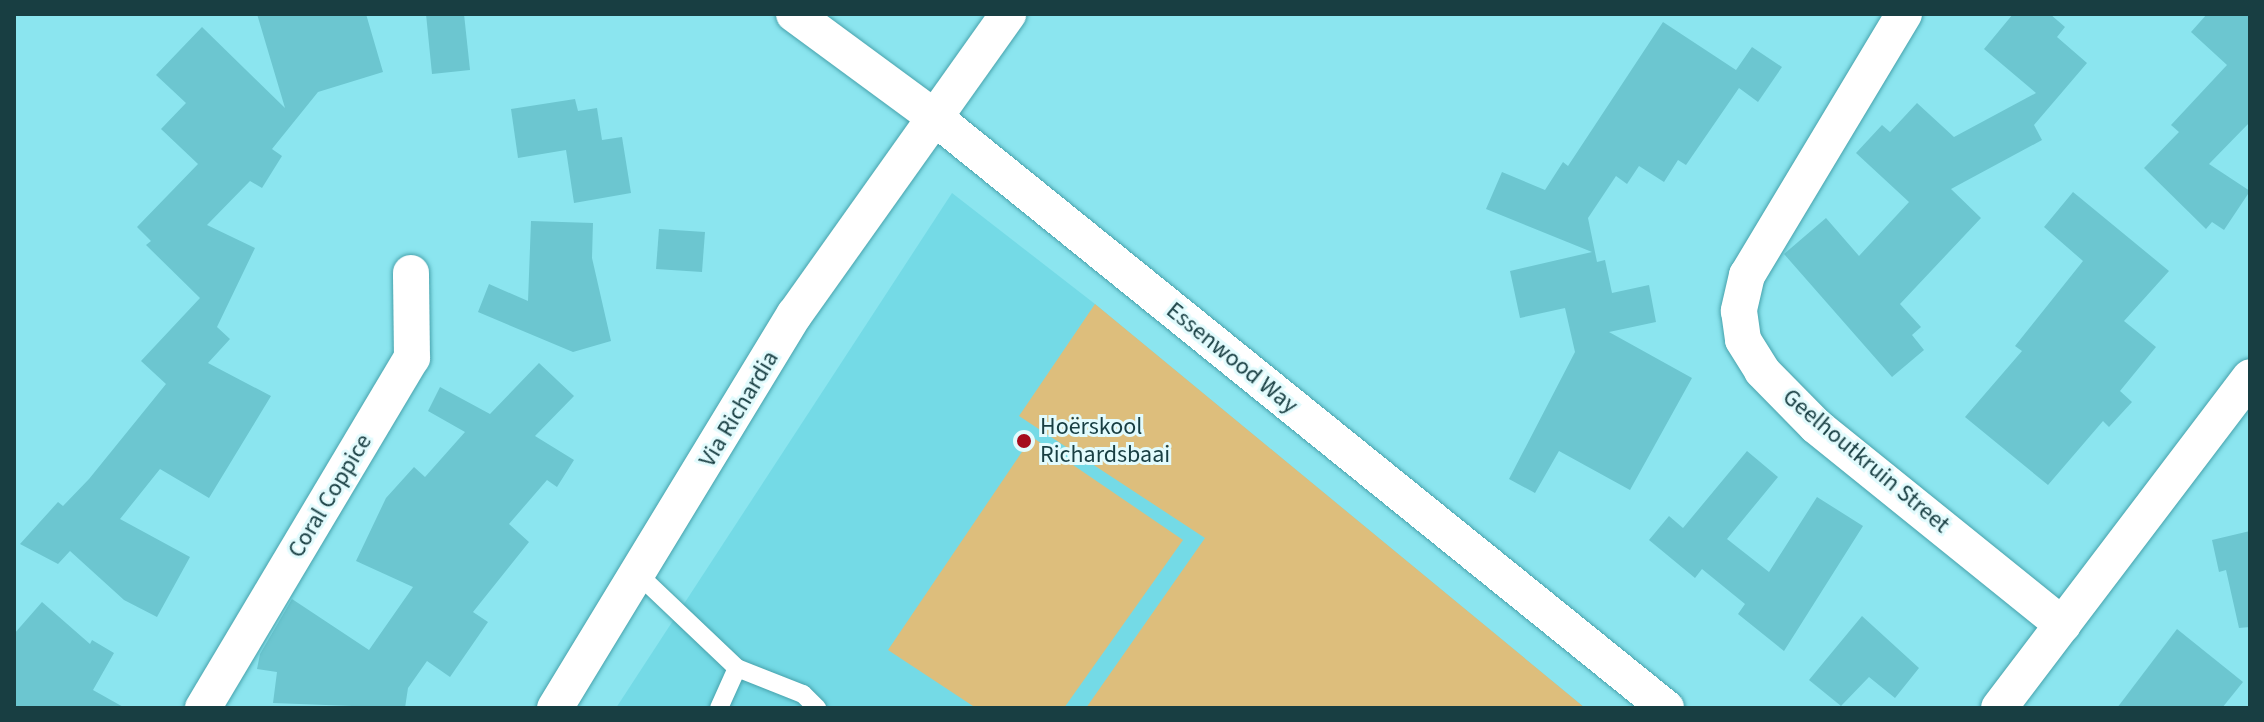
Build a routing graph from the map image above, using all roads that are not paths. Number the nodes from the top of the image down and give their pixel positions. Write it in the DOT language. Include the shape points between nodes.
graph roads {
  1 [pos="794,14"];
  2 [pos="1008,14"];
  3 [pos="1904,14"];
  4 [pos="934,117"];
  5 [pos="411,273"];
  6 [pos="2250,377"];
  7 [pos="639,575"];
  8 [pos="2063,625"];
  9 [pos="737,668"];
  10 [pos="203,708"];
  11 [pos="555,708"];
  12 [pos="719,708"];
  13 [pos="817,708"];
  14 [pos="1666,708"];
  15 [pos="1999,708"];
  1 -- 4 [label="street, Essenwood Way"];
  2 -- 4 [label="street, Via Richardia"];
  3 -- 8 [label="street, Geelhoutkruin Street" via="1747,275 1739,311 1743,340 1762,371 1816,426"];
  4 -- 7 [label="street, Via Richardia" via="795,314"];
  4 -- 14 [label="street, Essenwood Way"];
  5 -- 10 [label="street, Coral Coppice" via="412,358"];
  6 -- 8 [label="street"];
  7 -- 9 [label="lane"];
  7 -- 11 [label="street, Via Richardia"];
  8 -- 15 [label="street"];
  9 -- 12 [label="lane"];
  9 -- 13 [label="lane" via="803,694"];
}
